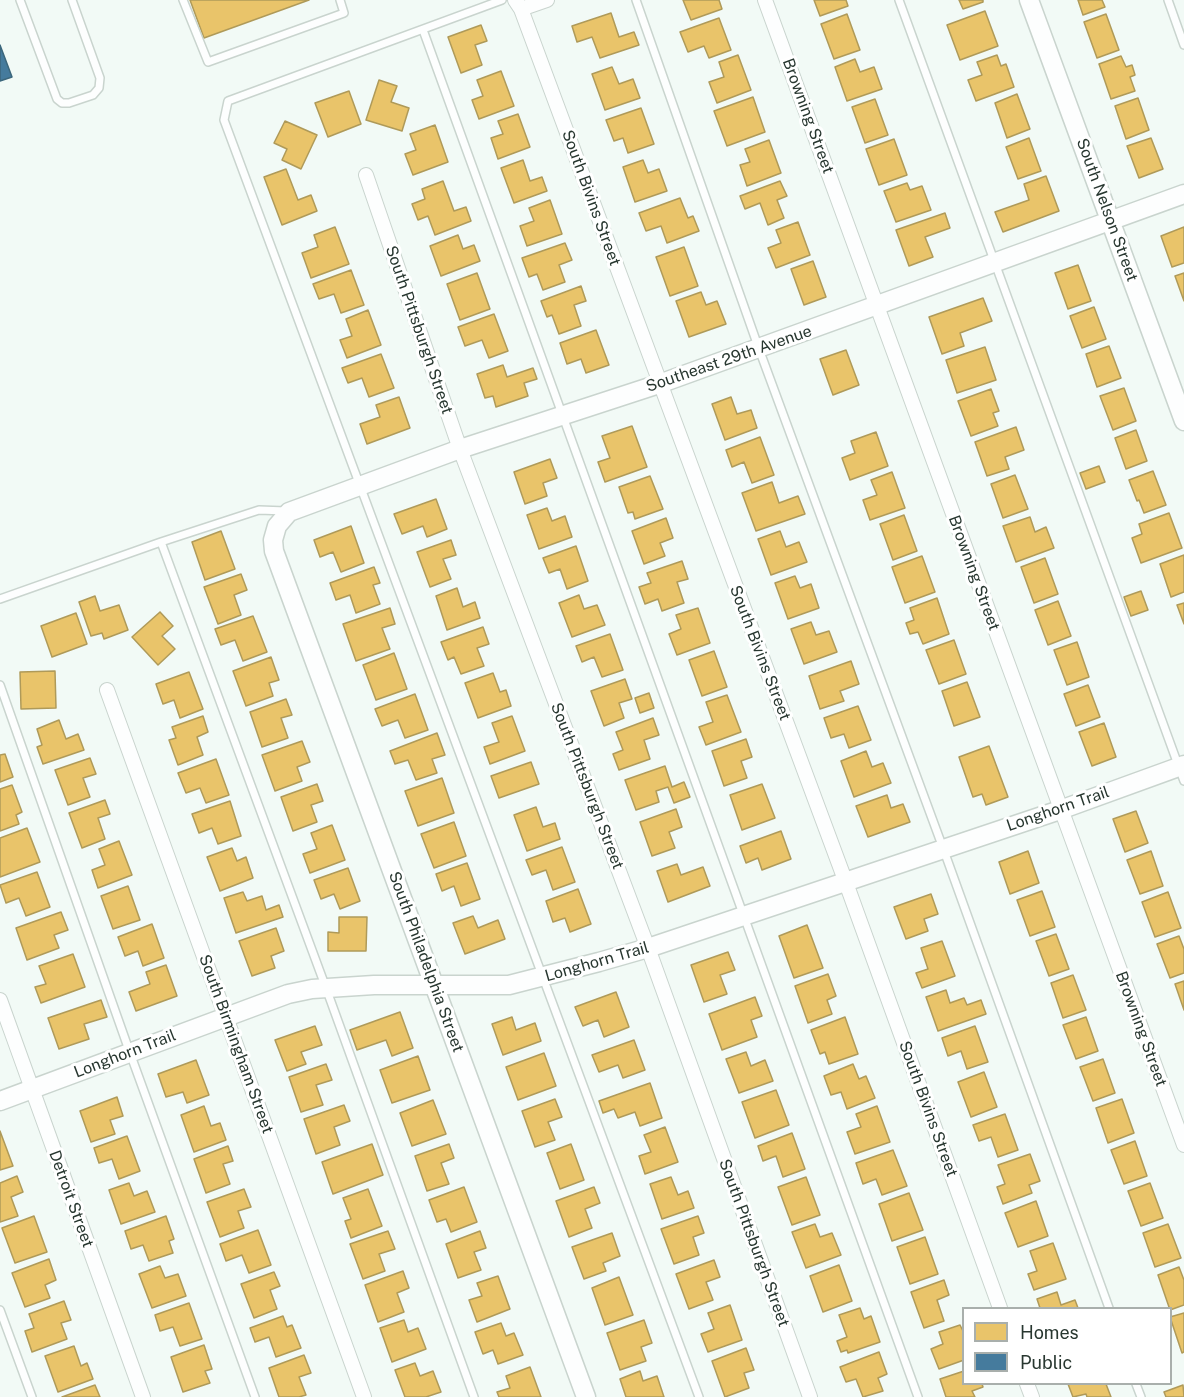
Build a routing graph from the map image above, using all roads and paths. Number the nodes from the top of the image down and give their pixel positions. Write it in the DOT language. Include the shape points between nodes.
graph roads {
  1 [pos="20,0"];
  2 [pos="72,0"];
  3 [pos="183,0"];
  4 [pos="340,0"];
  5 [pos="502,0"];
  6 [pos="547,0"];
  7 [pos="636,0"];
  8 [pos="765,0"];
  9 [pos="899,0"];
  10 [pos="1029,0"];
  11 [pos="1167,0"];
  12 [pos="518,5"];
  13 [pos="423,30"];
  14 [pos="1184,45"];
  15 [pos="366,175"];
  16 [pos="1184,195"];
  17 [pos="1111,221"];
  18 [pos="995,263"];
  19 [pos="877,307"];
  20 [pos="759,349"];
  21 [pos="659,384"];
  22 [pos="561,416"];
  23 [pos="1184,421"];
  24 [pos="460,449"];
  25 [pos="362,485"];
  26 [pos="289,512"];
  27 [pos="277,526"];
  28 [pos="161,542"];
  29 [pos="0,599"];
  30 [pos="0,685"];
  31 [pos="107,690"];
  32 [pos="1182,771"];
  33 [pos="1060,810"];
  34 [pos="943,848"];
  35 [pos="845,880"];
  36 [pos="744,915"];
  37 [pos="648,948"];
  38 [pos="543,977"];
  39 [pos="435,986"];
  40 [pos="326,988"];
  41 [pos="0,1000"];
  42 [pos="226,1016"];
  43 [pos="129,1053"];
  44 [pos="32,1089"];
  45 [pos="0,1101"];
  46 [pos="1184,1146"];
  47 [pos="1000,1307"];
  48 [pos="1109,1307"];
  49 [pos="0,1310"];
  50 [pos="32,1397"];
  51 [pos="143,1397"];
  52 [pos="255,1397"];
  53 [pos="364,1397"];
  54 [pos="474,1397"];
  55 [pos="586,1397"];
  56 [pos="699,1397"];
  57 [pos="810,1397"];
  58 [pos="918,1397"];
  1 -- 2 [label="lane" via="57,99 69,104 93,95 100,78"];
  3 -- 4 [label="lane" via="208,62 344,13"];
  5 -- 13 [label="lane"];
  6 -- 12 [label="street"];
  7 -- 20 [label="lane"];
  8 -- 19 [label="street, Browning Street"];
  9 -- 18 [label="lane"];
  10 -- 17 [label="street, South Nelson Street"];
  11 -- 14 [label="lane"];
  12 -- 21 [label="street, South Bivins Street"];
  13 -- 22 [label="lane"];
  13 -- 25 [label="lane" via="228,101 224,120"];
  15 -- 24 [label="street, South Pittsburgh Street"];
  16 -- 17 [label="street, Southeast 29th Avenue"];
  17 -- 18 [label="street, Southeast 29th Avenue"];
  17 -- 23 [label="street, South Nelson Street"];
  18 -- 19 [label="street, Southeast 29th Avenue"];
  18 -- 32 [label="lane"];
  19 -- 20 [label="street, Southeast 29th Avenue"];
  19 -- 33 [label="street, Browning Street"];
  20 -- 21 [label="street, Southeast 29th Avenue"];
  20 -- 34 [label="lane"];
  21 -- 22 [label="street, Southeast 29th Avenue"];
  21 -- 35 [label="street, South Bivins Street"];
  22 -- 24 [label="street, Southeast 29th Avenue"];
  22 -- 36 [label="lane"];
  24 -- 25 [label="street, Southeast 29th Avenue"];
  24 -- 37 [label="street, South Pittsburgh Street"];
  25 -- 26 [label="street, Southeast 29th Avenue"];
  25 -- 38 [label="lane"];
  26 -- 27 [label="street, Southeast 29th Avenue"];
  26 -- 28 [label="lane" via="259,510"];
  27 -- 39 [label="street, South Philadelphia Street" via="274,550"];
  28 -- 29 [label="lane"];
  28 -- 40 [label="lane"];
  30 -- 43 [label="lane"];
  31 -- 42 [label="street, South Birmingham Street"];
  32 -- 33 [label="street, Longhorn Trail"];
  33 -- 34 [label="street, Longhorn Trail"];
  33 -- 46 [label="street, Browning Street"];
  34 -- 35 [label="street, Longhorn Trail"];
  34 -- 48 [label="lane"];
  35 -- 36 [label="street, Longhorn Trail"];
  35 -- 47 [label="street, South Bivins Street"];
  36 -- 37 [label="street, Longhorn Trail"];
  36 -- 58 [label="lane"];
  37 -- 38 [label="street, Longhorn Trail"];
  37 -- 57 [label="street, South Pittsburgh Street"];
  38 -- 39 [label="street, Longhorn Trail" via="509,985"];
  38 -- 56 [label="lane"];
  39 -- 40 [label="street, Longhorn Trail"];
  39 -- 55 [label="street, South Philadelphia Street"];
  40 -- 42 [label="street, Longhorn Trail" via="288,994"];
  40 -- 54 [label="lane"];
  41 -- 44 [label="street, Detroit Street"];
  42 -- 43 [label="street, Longhorn Trail"];
  42 -- 53 [label="street, South Birmingham Street"];
  43 -- 44 [label="street, Longhorn Trail"];
  43 -- 52 [label="lane"];
  44 -- 45 [label="street, Longhorn Trail"];
  44 -- 51 [label="street, Detroit Street"];
  49 -- 50 [label="lane"];
}
